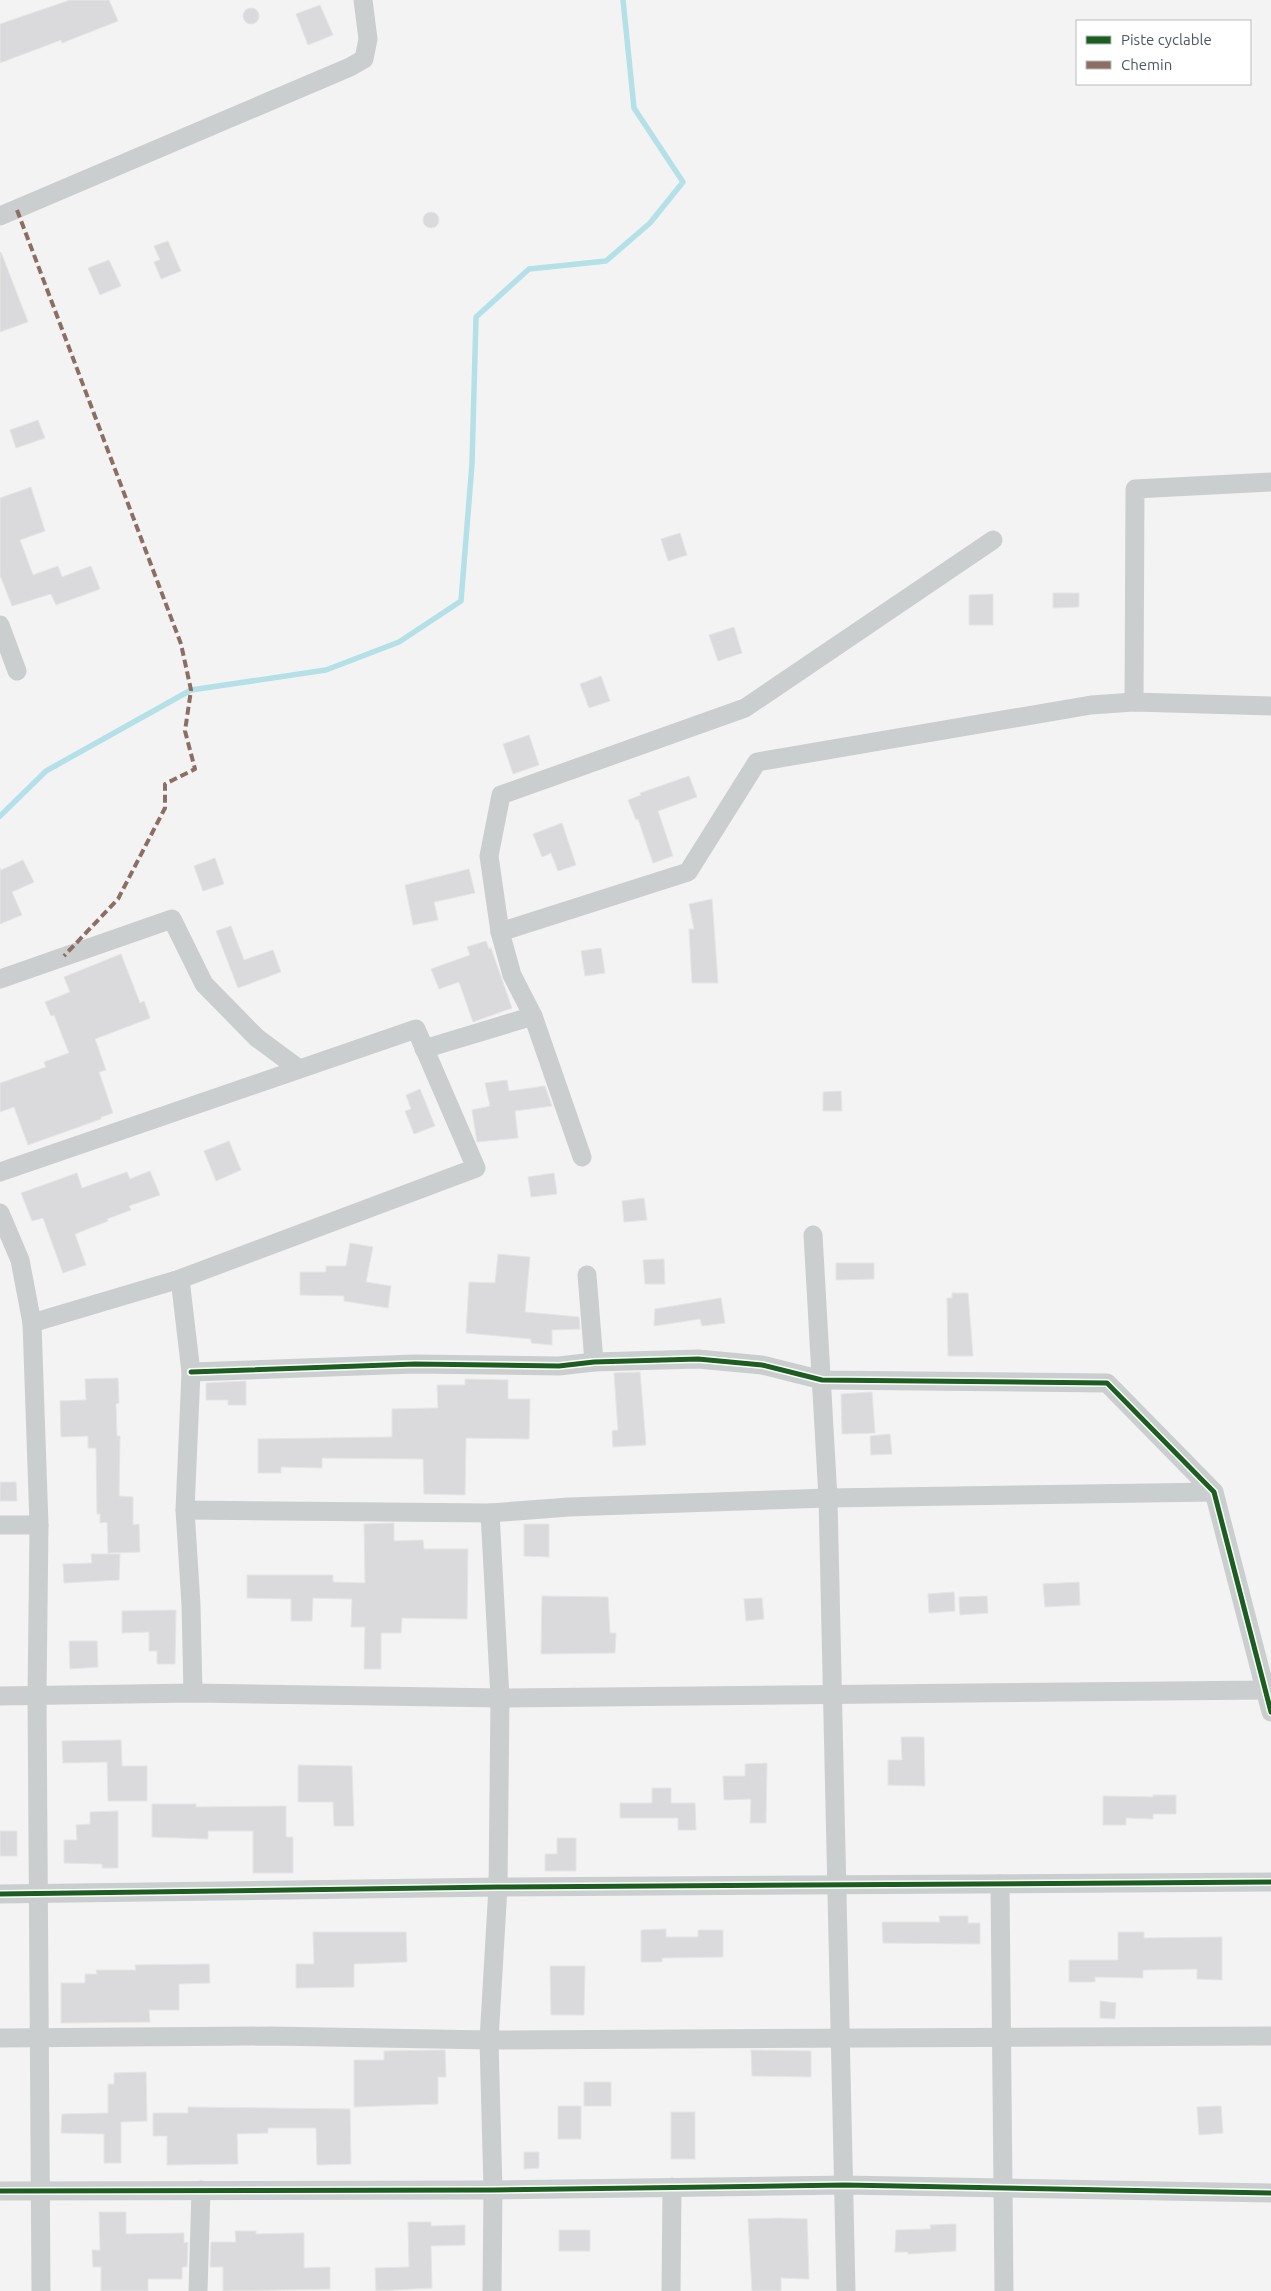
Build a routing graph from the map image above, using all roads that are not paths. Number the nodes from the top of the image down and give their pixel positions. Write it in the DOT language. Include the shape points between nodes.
graph roads {
  1 [pos="363,0"];
  2 [pos="0,216"];
  3 [pos="1271,482"];
  4 [pos="992,540"];
  5 [pos="0,625"];
  6 [pos="17,671"];
  7 [pos="1134,702"];
  8 [pos="1271,706"];
  9 [pos="500,932"];
  10 [pos="0,979"];
  11 [pos="533,1016"];
  12 [pos="424,1049"];
  13 [pos="299,1069"];
  14 [pos="582,1157"];
  15 [pos="0,1172"];
  16 [pos="0,1213"];
  17 [pos="813,1235"];
  18 [pos="587,1275"];
  19 [pos="180,1279"];
  20 [pos="32,1323"];
  21 [pos="594,1362"];
  22 [pos="191,1372"];
  23 [pos="822,1380"];
  24 [pos="1214,1492"];
  25 [pos="828,1498"];
  26 [pos="186,1510"];
  27 [pos="490,1513"];
  28 [pos="0,1525"];
  29 [pos="39,1525"];
  30 [pos="1266,1690"];
  31 [pos="193,1693"];
  32 [pos="833,1695"];
  33 [pos="0,1696"];
  34 [pos="37,1696"];
  35 [pos="500,1698"];
  36 [pos="1271,1712"];
  37 [pos="1271,1882"];
  38 [pos="1000,1884"];
  39 [pos="838,1885"];
  40 [pos="498,1887"];
  41 [pos="0,1894"];
  42 [pos="38,1894"];
  43 [pos="842,2036"];
  44 [pos="1001,2036"];
  45 [pos="1271,2036"];
  46 [pos="0,2038"];
  47 [pos="40,2038"];
  48 [pos="489,2040"];
  49 [pos="844,2185"];
  50 [pos="672,2187"];
  51 [pos="1004,2188"];
  52 [pos="201,2190"];
  53 [pos="493,2190"];
  54 [pos="0,2191"];
  55 [pos="42,2191"];
  56 [pos="1271,2193"];
  57 [pos="41,2291"];
  58 [pos="198,2291"];
  59 [pos="492,2291"];
  60 [pos="671,2291"];
  61 [pos="846,2291"];
  62 [pos="1004,2291"];
  1 -- 2 [label="street" via="368,39 364,59"];
  3 -- 7 [label="street" via="1135,489"];
  4 -- 9 [label="street" via="745,708 501,796 489,856"];
  5 -- 6 [label="street"];
  7 -- 8 [label="street"];
  7 -- 9 [label="street" via="1091,705 757,762 688,872"];
  9 -- 11 [label="street" via="512,975"];
  10 -- 13 [label="street" via="172,919 204,984 257,1038"];
  11 -- 12 [label="street"];
  11 -- 14 [label="street"];
  12 -- 13 [label="street" via="416,1029"];
  12 -- 19 [label="street" via="476,1168"];
  13 -- 15 [label="street"];
  16 -- 20 [label="street" via="20,1260"];
  17 -- 23 [label="street"];
  18 -- 21 [label="street"];
  19 -- 20 [label="street"];
  19 -- 22 [label="street"];
  20 -- 29 [label="street"];
  21 -- 22 [label="street" via="559,1366 415,1364"];
  21 -- 23 [label="street" via="698,1359 762,1365"];
  22 -- 26 [label="street"];
  23 -- 24 [label="street" via="1106,1382"];
  23 -- 25 [label="street"];
  24 -- 25 [label="street"];
  24 -- 30 [label="street"];
  25 -- 27 [label="street"];
  25 -- 32 [label="street"];
  26 -- 27 [label="street"];
  26 -- 31 [label="street"];
  27 -- 35 [label="street"];
  28 -- 29 [label="street"];
  29 -- 34 [label="street"];
  30 -- 32 [label="street"];
  30 -- 36 [label="street"];
  31 -- 34 [label="street"];
  31 -- 35 [label="street"];
  32 -- 35 [label="street"];
  32 -- 39 [label="street"];
  33 -- 34 [label="street"];
  34 -- 42 [label="street"];
  35 -- 40 [label="street"];
  37 -- 38 [label="street"];
  38 -- 39 [label="street"];
  38 -- 44 [label="street"];
  39 -- 40 [label="street"];
  39 -- 43 [label="street"];
  40 -- 42 [label="street"];
  40 -- 48 [label="street"];
  41 -- 42 [label="street"];
  42 -- 47 [label="street"];
  43 -- 44 [label="street"];
  43 -- 48 [label="street"];
  43 -- 49 [label="street"];
  44 -- 45 [label="street"];
  44 -- 51 [label="street"];
  46 -- 47 [label="street"];
  47 -- 48 [label="street" via="270,2036"];
  47 -- 55 [label="street"];
  48 -- 53 [label="street"];
  49 -- 50 [label="street"];
  49 -- 51 [label="street"];
  49 -- 61 [label="street"];
  50 -- 53 [label="street"];
  50 -- 60 [label="street"];
  51 -- 56 [label="street"];
  51 -- 62 [label="street"];
  52 -- 53 [label="street"];
  52 -- 55 [label="street"];
  52 -- 58 [label="street"];
  53 -- 59 [label="street"];
  54 -- 55 [label="street"];
  55 -- 57 [label="street"];
}
